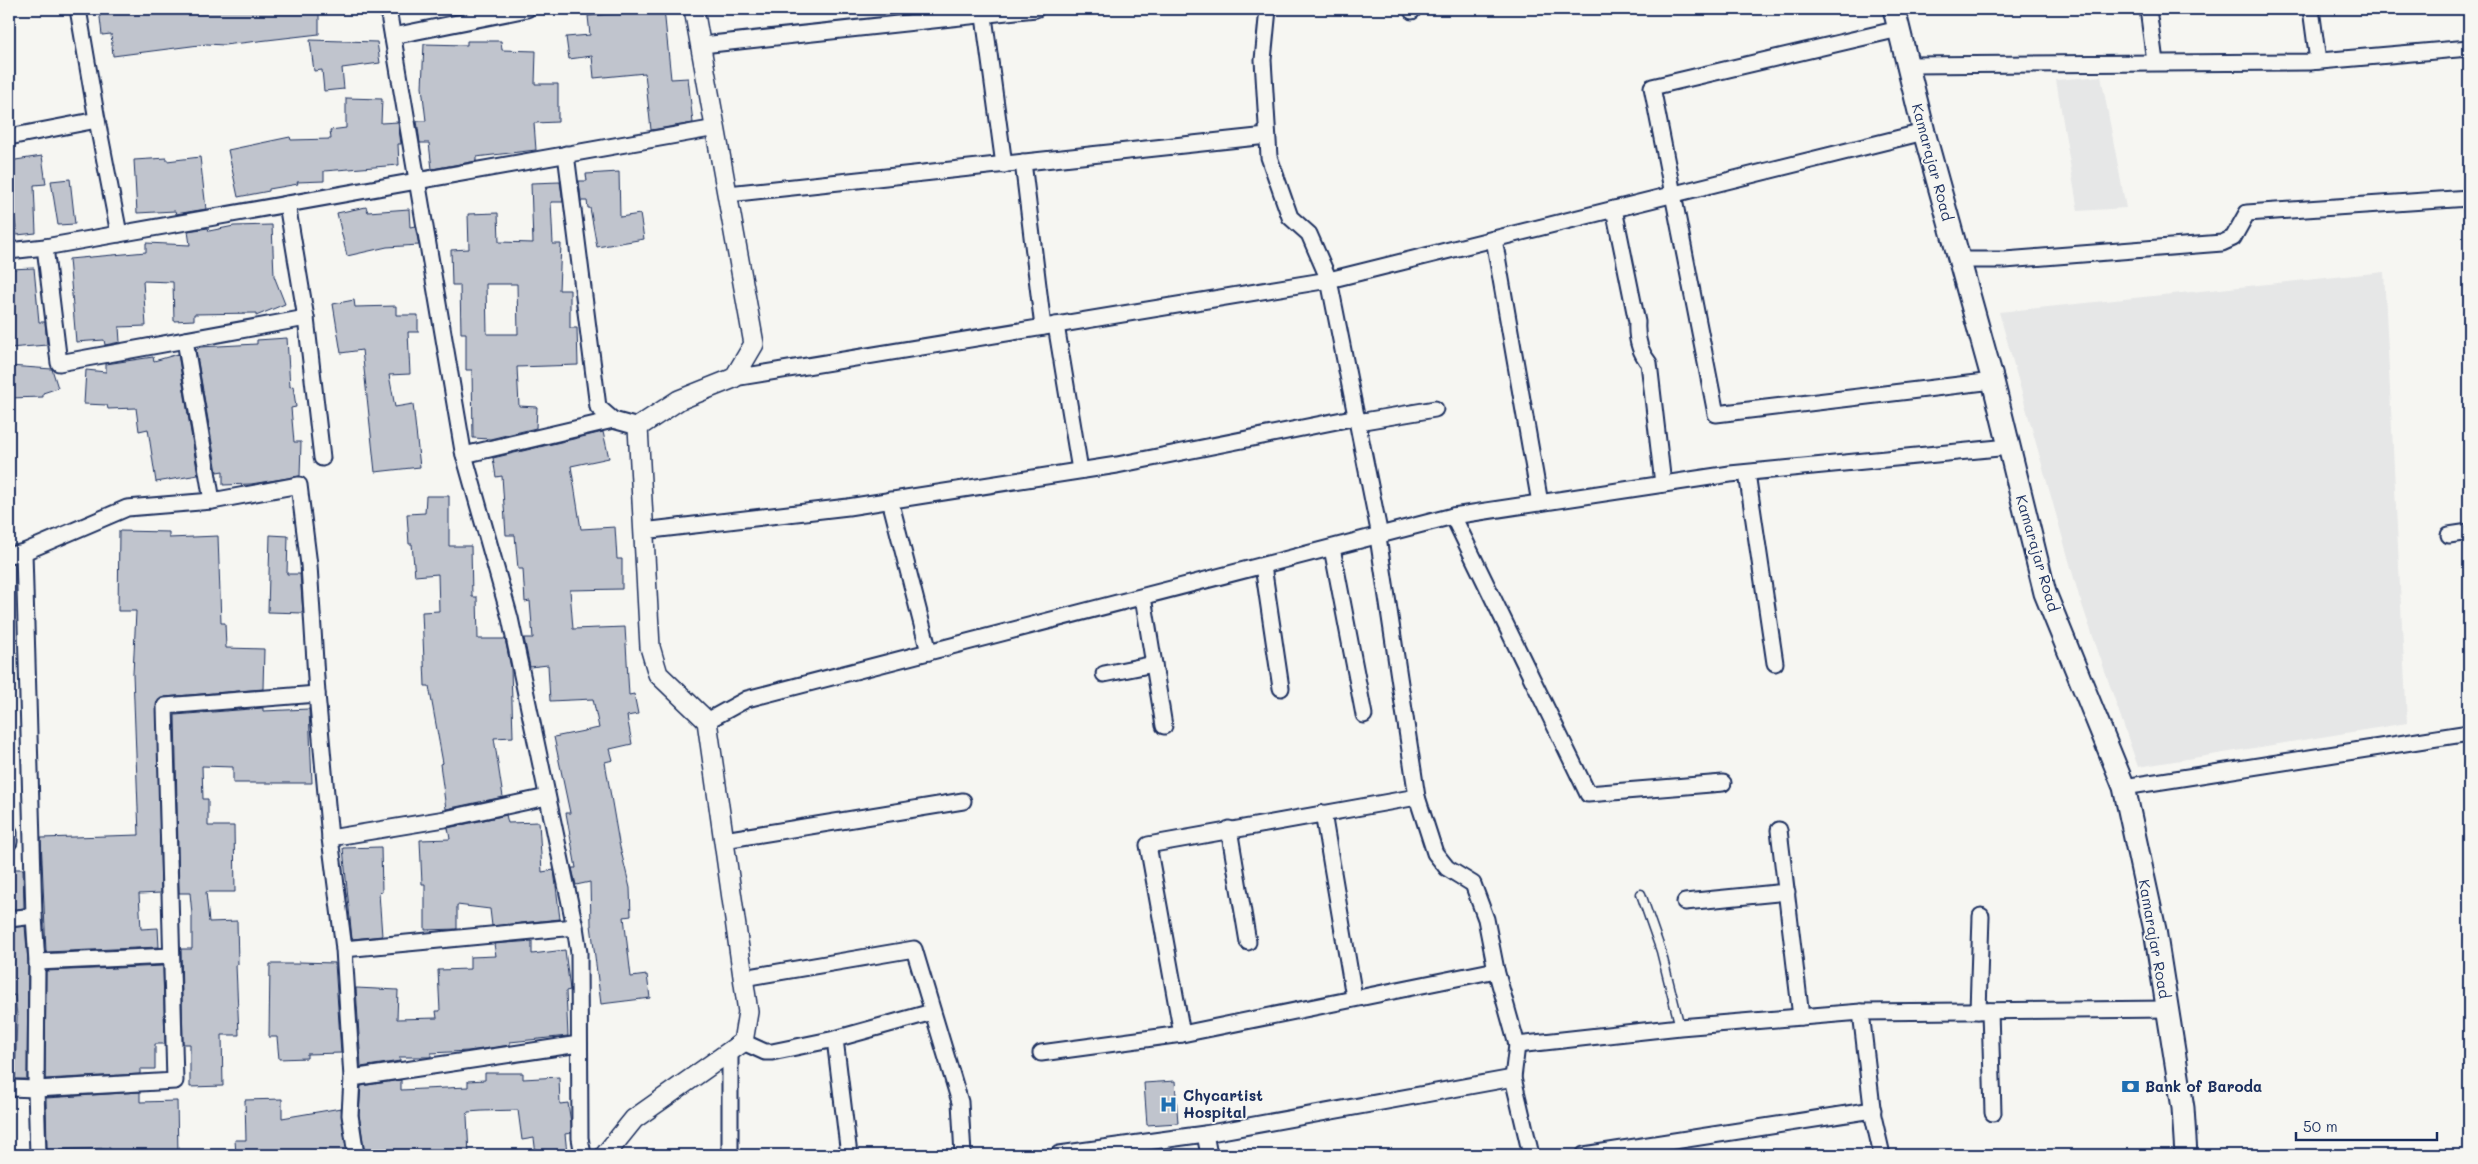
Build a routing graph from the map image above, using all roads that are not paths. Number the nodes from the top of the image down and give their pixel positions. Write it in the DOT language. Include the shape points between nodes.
graph roads {
  1 [pos="78,9"];
  2 [pos="388,9"];
  3 [pos="527,9"];
  4 [pos="694,9"];
  5 [pos="1036,9"];
  6 [pos="1268,9"];
  7 [pos="2148,9"];
  8 [pos="2311,9"];
  9 [pos="983,12"];
  10 [pos="1897,19"];
  11 [pos="393,36"];
  12 [pos="702,45"];
  13 [pos="2469,48"];
  14 [pos="2318,61"];
  15 [pos="2155,62"];
  16 [pos="1908,64"];
  17 [pos="97,120"];
  18 [pos="716,128"];
  19 [pos="1924,132"];
  20 [pos="1267,136"];
  21 [pos="9,137"];
  22 [pos="566,154"];
  23 [pos="1023,162"];
  24 [pos="1004,164"];
  25 [pos="418,181"];
  26 [pos="728,194"];
  27 [pos="1671,195"];
  28 [pos="2469,198"];
  29 [pos="287,204"];
  30 [pos="1614,209"];
  31 [pos="119,234"];
  32 [pos="1494,239"];
  33 [pos="45,247"];
  34 [pos="9,251"];
  35 [pos="1959,260"];
  36 [pos="1329,280"];
  37 [pos="306,318"];
  38 [pos="1050,326"];
  39 [pos="185,340"];
  40 [pos="734,378"];
  41 [pos="1992,381"];
  42 [pos="1435,409"];
  43 [pos="1357,419"];
  44 [pos="613,420"];
  45 [pos="638,427"];
  46 [pos="2009,447"];
  47 [pos="464,454"];
  48 [pos="322,458"];
  49 [pos="1080,470"];
  50 [pos="1747,473"];
  51 [pos="1663,484"];
  52 [pos="890,500"];
  53 [pos="212,501"];
  54 [pos="1540,503"];
  55 [pos="1453,516"];
  56 [pos="644,531"];
  57 [pos="2469,532"];
  58 [pos="2449,535"];
  59 [pos="1379,536"];
  60 [pos="1332,548"];
  61 [pos="24,552"];
  62 [pos="9,556"];
  63 [pos="1263,566"];
  64 [pos="1143,597"];
  65 [pos="929,652"];
  66 [pos="1775,663"];
  67 [pos="1154,664"];
  68 [pos="1104,674"];
  69 [pos="1281,688"];
  70 [pos="317,694"];
  71 [pos="1364,715"];
  72 [pos="708,721"];
  73 [pos="1164,726"];
  74 [pos="2469,733"];
  75 [pos="1723,783"];
  76 [pos="2124,787"];
  77 [pos="547,797"];
  78 [pos="1417,798"];
  79 [pos="963,801"];
  80 [pos="1323,813"];
  81 [pos="1229,829"];
  82 [pos="1779,830"];
  83 [pos="9,832"];
  84 [pos="330,838"];
  85 [pos="724,840"];
  86 [pos="9,842"];
  87 [pos="1787,892"];
  88 [pos="1641,894"];
  89 [pos="1684,902"];
  90 [pos="34,916"];
  91 [pos="1980,916"];
  92 [pos="9,919"];
  93 [pos="575,927"];
  94 [pos="1248,942"];
  95 [pos="344,948"];
  96 [pos="171,956"];
  97 [pos="37,962"];
  98 [pos="1496,970"];
  99 [pos="743,978"];
  100 [pos="1354,997"];
  101 [pos="2168,1009"];
  102 [pos="1984,1011"];
  103 [pos="932,1012"];
  104 [pos="1861,1012"];
  105 [pos="1801,1017"];
  106 [pos="1680,1027"];
  107 [pos="1182,1034"];
  108 [pos="835,1039"];
  109 [pos="579,1044"];
  110 [pos="1517,1045"];
  111 [pos="736,1047"];
  112 [pos="1041,1053"];
  113 [pos="352,1078"];
  114 [pos="1513,1078"];
  115 [pos="9,1088"];
  116 [pos="36,1089"];
  117 [pos="1872,1110"];
  118 [pos="1994,1113"];
  119 [pos="1205,1134"];
  120 [pos="1060,1154"];
  121 [pos="38,1155"];
  122 [pos="356,1155"];
  123 [pos="583,1155"];
  124 [pos="605,1155"];
  125 [pos="730,1155"];
  126 [pos="849,1155"];
  127 [pos="963,1155"];
  128 [pos="1209,1155"];
  129 [pos="1531,1155"];
  130 [pos="1584,1155"];
  131 [pos="1882,1155"];
  132 [pos="2186,1155"];
  1 -- 17 [label="street"];
  2 -- 11 [label="street"];
  3 -- 11 [label="street"];
  4 -- 12 [label="street"];
  5 -- 9 [label="street"];
  6 -- 20 [label="street" via="1263,60"];
  7 -- 15 [label="street"];
  8 -- 14 [label="street"];
  9 -- 12 [label="street"];
  9 -- 24 [label="street"];
  10 -- 16 [label="main road, Kamarajar Road"];
  10 -- 27 [label="street" via="1652,87"];
  11 -- 25 [label="street"];
  12 -- 18 [label="street"];
  13 -- 14 [label="street"];
  14 -- 15 [label="street"];
  15 -- 16 [label="street"];
  16 -- 19 [label="main road, Kamarajar Road"];
  17 -- 21 [label="street"];
  17 -- 31 [label="street"];
  18 -- 22 [label="street"];
  18 -- 26 [label="street"];
  19 -- 27 [label="street"];
  19 -- 35 [label="main road, Kamarajar Road"];
  20 -- 23 [label="street"];
  20 -- 36 [label="street" via="1269,157 1290,217 1309,234"];
  22 -- 25 [label="street"];
  22 -- 44 [label="street" via="598,406"];
  23 -- 24 [label="street"];
  23 -- 38 [label="street"];
  24 -- 26 [label="street"];
  25 -- 29 [label="street"];
  25 -- 47 [label="street"];
  26 -- 40 [label="street" via="754,344"];
  27 -- 30 [label="street"];
  27 -- 41 [label="street" via="1716,414"];
  28 -- 35 [label="street" via="2247,213 2233,238 2222,243 2005,260"];
  29 -- 31 [label="street"];
  29 -- 37 [label="street"];
  30 -- 32 [label="street"];
  30 -- 51 [label="street" via="1637,322 1636,334 1648,363"];
  31 -- 33 [label="street"];
  32 -- 36 [label="street"];
  32 -- 54 [label="street"];
  33 -- 34 [label="street"];
  33 -- 39 [label="street" via="59,363"];
  35 -- 41 [label="main road, Kamarajar Road"];
  36 -- 38 [label="street"];
  36 -- 43 [label="street"];
  37 -- 39 [label="street"];
  37 -- 48 [label="street"];
  38 -- 40 [label="street"];
  38 -- 49 [label="street"];
  39 -- 53 [label="street"];
  40 -- 45 [label="street" via="680,400"];
  41 -- 46 [label="main road, Kamarajar Road"];
  42 -- 43 [label="street"];
  43 -- 49 [label="street"];
  43 -- 59 [label="street"];
  44 -- 45 [label="street"];
  44 -- 47 [label="street"];
  45 -- 56 [label="street"];
  46 -- 50 [label="street"];
  46 -- 76 [label="main road, Kamarajar Road" via="2045,592"];
  47 -- 77 [label="street" via="510,618"];
  49 -- 52 [label="street"];
  50 -- 51 [label="street"];
  50 -- 66 [label="street"];
  51 -- 54 [label="street"];
  52 -- 56 [label="street"];
  52 -- 65 [label="street"];
  53 -- 61 [label="street" via="127,508"];
  53 -- 70 [label="street" via="299,485 309,565"];
  54 -- 55 [label="street"];
  55 -- 59 [label="street"];
  55 -- 75 [label="street" via="1588,794"];
  56 -- 72 [label="street" via="650,647 658,674"];
  57 -- 58 [label="street"];
  59 -- 60 [label="street"];
  59 -- 78 [label="street"];
  60 -- 63 [label="street"];
  60 -- 71 [label="street"];
  61 -- 62 [label="street"];
  61 -- 90 [label="street"];
  63 -- 64 [label="street"];
  63 -- 69 [label="street"];
  64 -- 65 [label="street"];
  64 -- 67 [label="street"];
  65 -- 72 [label="street" via="747,699"];
  67 -- 68 [label="street"];
  67 -- 73 [label="street"];
  70 -- 84 [label="street"];
  70 -- 96 [label="street" via="165,706"];
  72 -- 85 [label="street"];
  74 -- 76 [label="street"];
  76 -- 101 [label="main road, Kamarajar Road" via="2155,930"];
  77 -- 84 [label="street" via="445,819"];
  77 -- 93 [label="street"];
  78 -- 80 [label="street"];
  78 -- 98 [label="street" via="1435,853 1447,868 1473,884 1486,919"];
  79 -- 85 [label="street"];
  80 -- 81 [label="street"];
  80 -- 100 [label="street"];
  81 -- 94 [label="street"];
  81 -- 107 [label="street" via="1148,844"];
  82 -- 87 [label="street"];
  83 -- 86 [label="street"];
  84 -- 95 [label="street"];
  85 -- 99 [label="street"];
  87 -- 89 [label="street"];
  87 -- 105 [label="street"];
  88 -- 106 [label="lane" via="1661,951"];
  90 -- 92 [label="street"];
  90 -- 97 [label="street"];
  91 -- 102 [label="street"];
  93 -- 95 [label="street"];
  93 -- 109 [label="street"];
  95 -- 113 [label="street"];
  96 -- 97 [label="street"];
  96 -- 116 [label="street" via="175,1081"];
  97 -- 116 [label="street"];
  98 -- 100 [label="street"];
  98 -- 110 [label="street"];
  99 -- 103 [label="street" via="914,948"];
  99 -- 111 [label="street" via="748,1012"];
  100 -- 107 [label="street"];
  101 -- 102 [label="street"];
  101 -- 132 [label="main road, Kamarajar Road" via="2183,1108"];
  102 -- 104 [label="street"];
  102 -- 118 [label="street"];
  103 -- 108 [label="street"];
  103 -- 127 [label="street" via="960,1102"];
  104 -- 105 [label="street"];
  104 -- 117 [label="street"];
  105 -- 106 [label="street"];
  106 -- 110 [label="street"];
  107 -- 112 [label="street"];
  108 -- 111 [label="street" via="772,1052"];
  108 -- 126 [label="street"];
  109 -- 113 [label="street"];
  109 -- 123 [label="street"];
  110 -- 114 [label="street"];
  111 -- 124 [label="street" via="634,1119"];
  111 -- 125 [label="street"];
  113 -- 122 [label="street" via="350,1115"];
  114 -- 119 [label="street"];
  114 -- 129 [label="street"];
  115 -- 116 [label="street"];
  116 -- 121 [label="street"];
  117 -- 130 [label="street"];
  117 -- 131 [label="street"];
  119 -- 120 [label="street"];
  119 -- 128 [label="street"];
}
